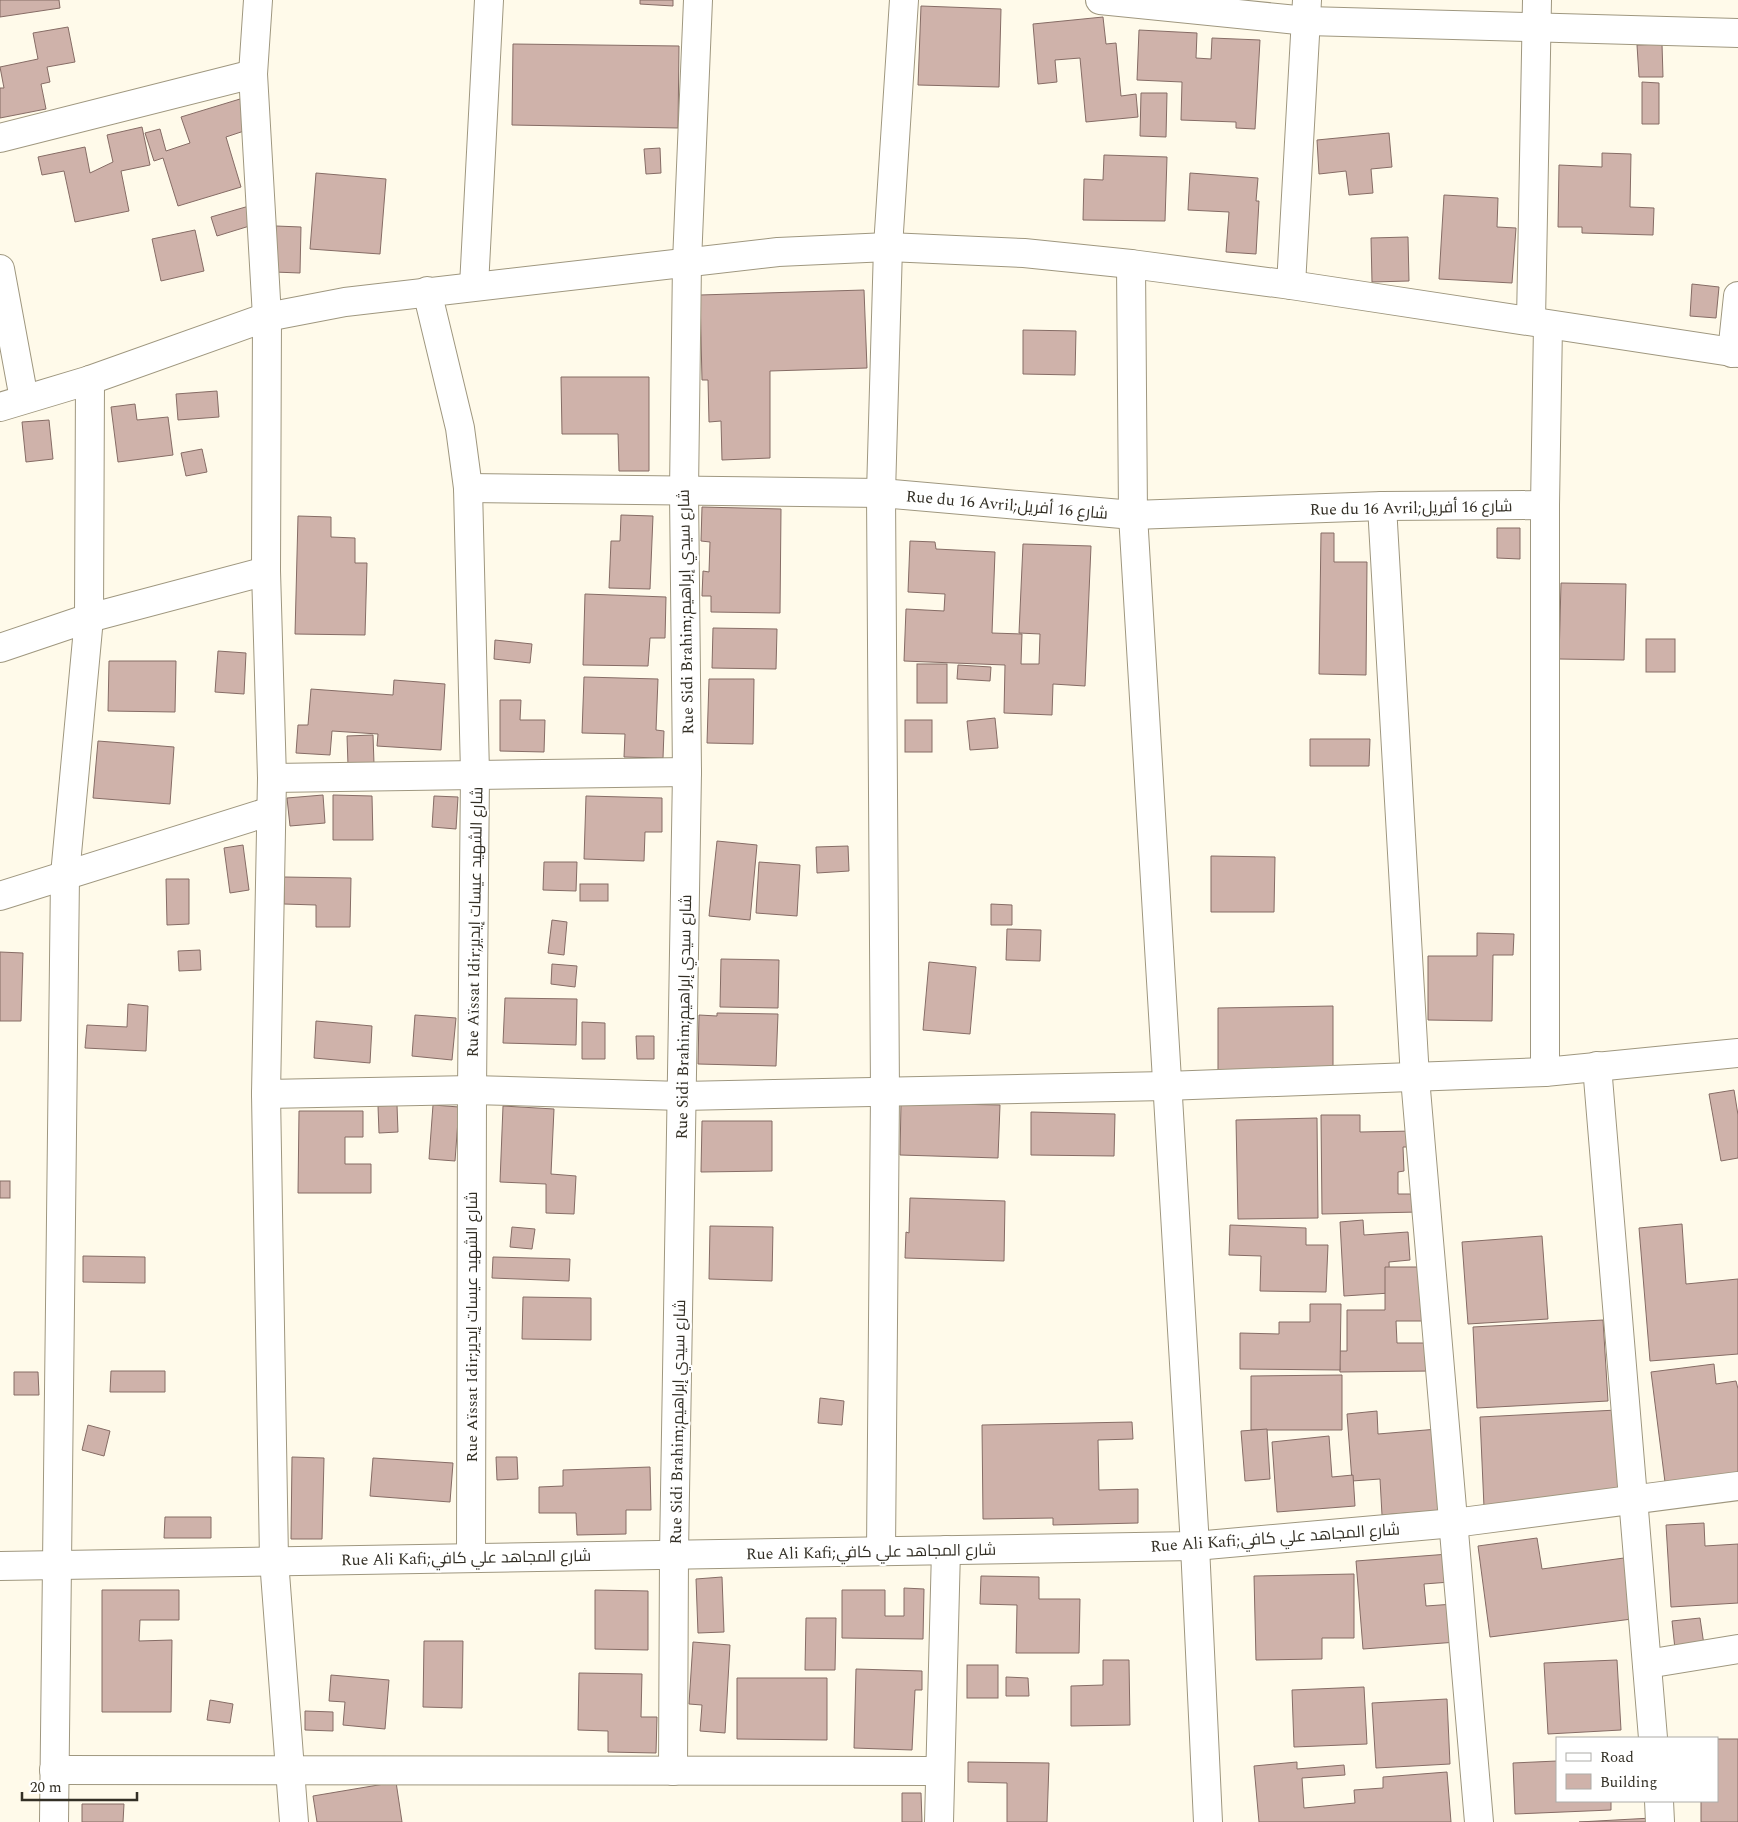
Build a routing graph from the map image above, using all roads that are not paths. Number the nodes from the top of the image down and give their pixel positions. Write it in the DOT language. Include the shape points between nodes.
graph roads {
  1 [pos="258,0"];
  2 [pos="489,0"];
  3 [pos="698,0"];
  4 [pos="904,0"];
  5 [pos="1100,0"];
  6 [pos="1307,10"];
  7 [pos="1536,13"];
  8 [pos="1738,33"];
  9 [pos="252,74"];
  10 [pos="0,138"];
  11 [pos="888,247"];
  12 [pos="687,262"];
  13 [pos="1131,264"];
  14 [pos="0,269"];
  15 [pos="1291,285"];
  16 [pos="474,286"];
  17 [pos="427,291"];
  18 [pos="1738,296"];
  19 [pos="267,317"];
  20 [pos="1540,323"];
  21 [pos="1735,353"];
  22 [pos="90,380"];
  23 [pos="12,403"];
  24 [pos="468,488"];
  25 [pos="684,491"];
  26 [pos="881,493"];
  27 [pos="1545,505"];
  28 [pos="1382,506"];
  29 [pos="1133,515"];
  30 [pos="266,571"];
  31 [pos="90,618"];
  32 [pos="0,648"];
  33 [pos="687,772"];
  34 [pos="476,773"];
  35 [pos="272,778"];
  36 [pos="271,811"];
  37 [pos="65,876"];
  38 [pos="0,896"];
  39 [pos="1738,1053"];
  40 [pos="1597,1066"];
  41 [pos="1545,1072"];
  42 [pos="1415,1078"];
  43 [pos="1166,1086"];
  44 [pos="472,1090"];
  45 [pos="885,1093"];
  46 [pos="266,1094"];
  47 [pos="682,1096"];
  48 [pos="1738,1486"];
  49 [pos="1633,1500"];
  50 [pos="1454,1523"];
  51 [pos="1195,1546"];
  52 [pos="946,1550"];
  53 [pos="880,1551"];
  54 [pos="674,1554"];
  55 [pos="471,1557"];
  56 [pos="274,1560"];
  57 [pos="57,1565"];
  58 [pos="0,1566"];
  59 [pos="1738,1650"];
  60 [pos="1647,1664"];
  61 [pos="1653,1737"];
  62 [pos="291,1769"];
  63 [pos="54,1770"];
  64 [pos="673,1771"];
  65 [pos="940,1771"];
  66 [pos="1659,1802"];
  67 [pos="54,1822"];
  68 [pos="294,1822"];
  69 [pos="939,1822"];
  70 [pos="1208,1822"];
  71 [pos="1479,1822"];
  72 [pos="1660,1822"];
  1 -- 9 [label="street"];
  2 -- 16 [label="street"];
  3 -- 12 [label="street, Rue Sidi Brahim;شارع سيدي إبراهيم"];
  4 -- 11 [label="street"];
  5 -- 6 [label="street"];
  6 -- 7 [label="street"];
  6 -- 15 [label="street"];
  7 -- 8 [label="street"];
  7 -- 20 [label="street"];
  9 -- 10 [label="street"];
  9 -- 19 [label="street"];
  11 -- 12 [label="street" via="778,252"];
  11 -- 13 [label="street" via="1024,253"];
  11 -- 26 [label="street"];
  12 -- 16 [label="street"];
  12 -- 25 [label="street, Rue Sidi Brahim;شارع سيدي إبراهيم"];
  13 -- 15 [label="street"];
  13 -- 29 [label="street"];
  14 -- 23 [label="street"];
  15 -- 20 [label="street"];
  16 -- 17 [label="street"];
  17 -- 19 [label="street"];
  17 -- 24 [label="street, Rue Aïssat Idir;شارع الشهيد عيسات إيدير" via="460,428"];
  18 -- 21 [label="street"];
  19 -- 22 [label="street"];
  19 -- 30 [label="street"];
  20 -- 21 [label="street"];
  20 -- 27 [label="street"];
  22 -- 23 [label="street"];
  22 -- 31 [label="street"];
  24 -- 25 [label="street, Rue du 16 Avril;شارع 16 أفريل"];
  24 -- 34 [label="street, Rue Aïssat Idir;شارع الشهيد عيسات إيدير"];
  25 -- 26 [label="street, Rue du 16 Avril;شارع 16 أفريل"];
  25 -- 33 [label="street, Rue Sidi Brahim;شارع سيدي إبراهيم"];
  26 -- 29 [label="street, Rue du 16 Avril;شارع 16 أفريل"];
  26 -- 45 [label="street"];
  27 -- 28 [label="street, Rue du 16 Avril;شارع 16 أفريل"];
  27 -- 41 [label="street"];
  28 -- 29 [label="street, Rue du 16 Avril;شارع 16 أفريل"];
  28 -- 42 [label="street"];
  29 -- 43 [label="street"];
  30 -- 31 [label="street"];
  30 -- 35 [label="street"];
  31 -- 32 [label="street"];
  31 -- 37 [label="street"];
  33 -- 34 [label="street"];
  33 -- 47 [label="street, Rue Sidi Brahim;شارع سيدي إبراهيم"];
  34 -- 35 [label="street"];
  34 -- 44 [label="street, Rue Aïssat Idir;شارع الشهيد عيسات إيدير"];
  35 -- 36 [label="street"];
  36 -- 37 [label="street"];
  36 -- 46 [label="street"];
  37 -- 38 [label="street"];
  37 -- 57 [label="street"];
  39 -- 40 [label="street"];
  40 -- 41 [label="street"];
  40 -- 49 [label="street"];
  41 -- 42 [label="street"];
  42 -- 43 [label="street"];
  42 -- 50 [label="street"];
  43 -- 45 [label="street"];
  43 -- 51 [label="street"];
  44 -- 46 [label="street"];
  44 -- 47 [label="street"];
  44 -- 55 [label="street, Rue Aïssat Idir;شارع الشهيد عيسات إيدير"];
  45 -- 47 [label="street"];
  45 -- 53 [label="street"];
  46 -- 56 [label="street"];
  47 -- 54 [label="street, Rue Sidi Brahim;شارع سيدي إبراهيم"];
  48 -- 49 [label="street, Rue Ali Kafi;شارع المجاهد علي كافي"];
  49 -- 50 [label="street, Rue Ali Kafi;شارع المجاهد علي كافي"];
  49 -- 60 [label="street"];
  50 -- 51 [label="street, Rue Ali Kafi;شارع المجاهد علي كافي"];
  50 -- 71 [label="street"];
  51 -- 52 [label="street, Rue Ali Kafi;شارع المجاهد علي كافي"];
  51 -- 70 [label="street"];
  52 -- 53 [label="street, Rue Ali Kafi;شارع المجاهد علي كافي"];
  52 -- 65 [label="street"];
  53 -- 54 [label="street, Rue Ali Kafi;شارع المجاهد علي كافي"];
  54 -- 55 [label="street, Rue Ali Kafi;شارع المجاهد علي كافي"];
  54 -- 64 [label="street, Rue Sidi Brahim;شارع سيدي إبراهيم"];
  55 -- 56 [label="street, Rue Ali Kafi;شارع المجاهد علي كافي"];
  56 -- 57 [label="street, Rue Ali Kafi;شارع المجاهد علي كافي"];
  56 -- 62 [label="street"];
  57 -- 58 [label="street, Rue Ali Kafi;شارع المجاهد علي كافي"];
  57 -- 63 [label="street"];
  59 -- 60 [label="street"];
  60 -- 61 [label="street"];
  62 -- 63 [label="street"];
  62 -- 64 [label="street"];
  62 -- 68 [label="street"];
  63 -- 67 [label="street"];
  64 -- 65 [label="street"];
  65 -- 69 [label="street"];
  66 -- 72 [label="street"];
}
